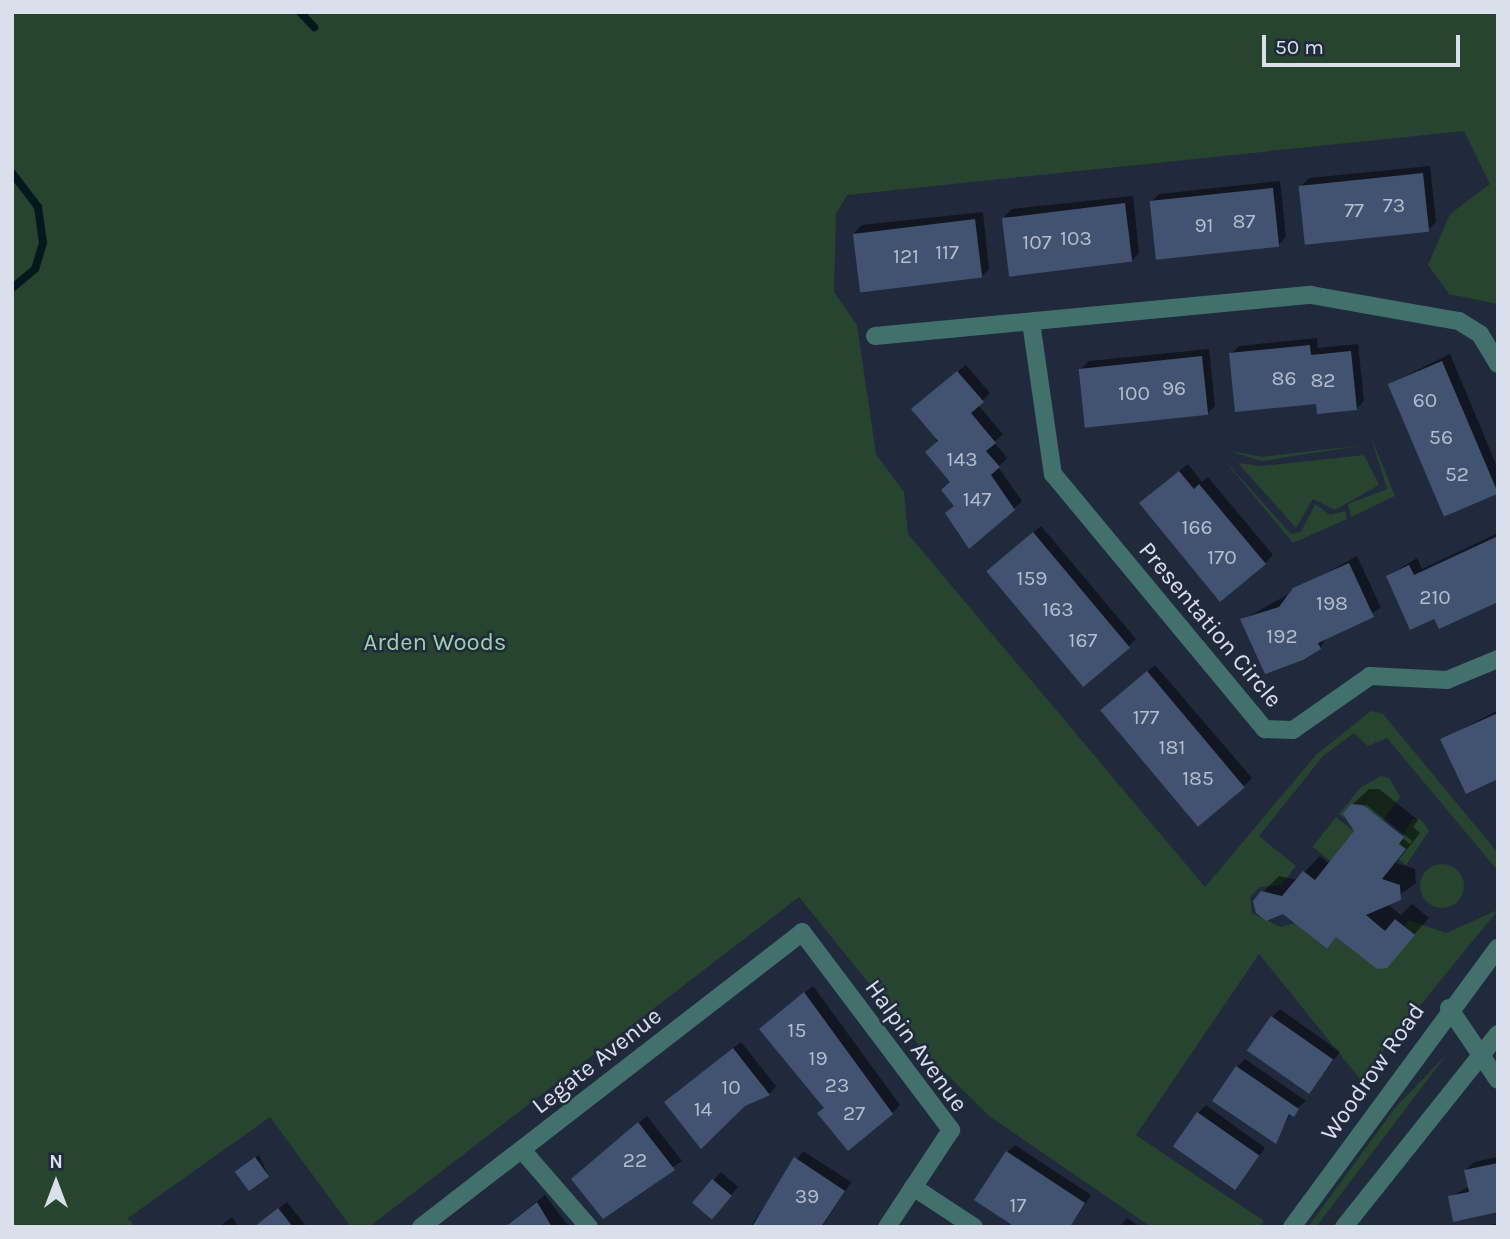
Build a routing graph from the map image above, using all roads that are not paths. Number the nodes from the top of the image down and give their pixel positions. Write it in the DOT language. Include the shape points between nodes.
graph roads {
  1 [pos="1031,322"];
  2 [pos="875,336"];
  3 [pos="1498,364"];
  4 [pos="1498,659"];
  5 [pos="802,932"];
  6 [pos="1498,948"];
  7 [pos="1449,1008"];
  8 [pos="1498,1034"];
  9 [pos="1482,1054"];
  10 [pos="1498,1080"];
  11 [pos="522,1150"];
  12 [pos="913,1187"];
  13 [pos="421,1227"];
  14 [pos="589,1227"];
  15 [pos="887,1227"];
  16 [pos="974,1227"];
  17 [pos="1292,1227"];
  18 [pos="1344,1227"];
  1 -- 2 [label="street"];
  1 -- 3 [label="street" via="1321,296 1460,321 1480,334"];
  1 -- 4 [label="street, Presentation Circle" via="1053,474 1265,729 1293,730 1370,676 1447,680"];
  5 -- 11 [label="street, Legate Avenue"];
  5 -- 12 [label="street, Halpin Avenue" via="951,1130"];
  6 -- 7 [label="street, Woodrow Road"];
  7 -- 9 [label="street"];
  7 -- 17 [label="street, Woodrow Road"];
  8 -- 9 [label="street"];
  9 -- 10 [label="street"];
  9 -- 18 [label="street"];
  11 -- 13 [label="street, Legate Avenue"];
  11 -- 14 [label="street"];
  12 -- 15 [label="street, Halpin Avenue"];
  12 -- 16 [label="street"];
}
